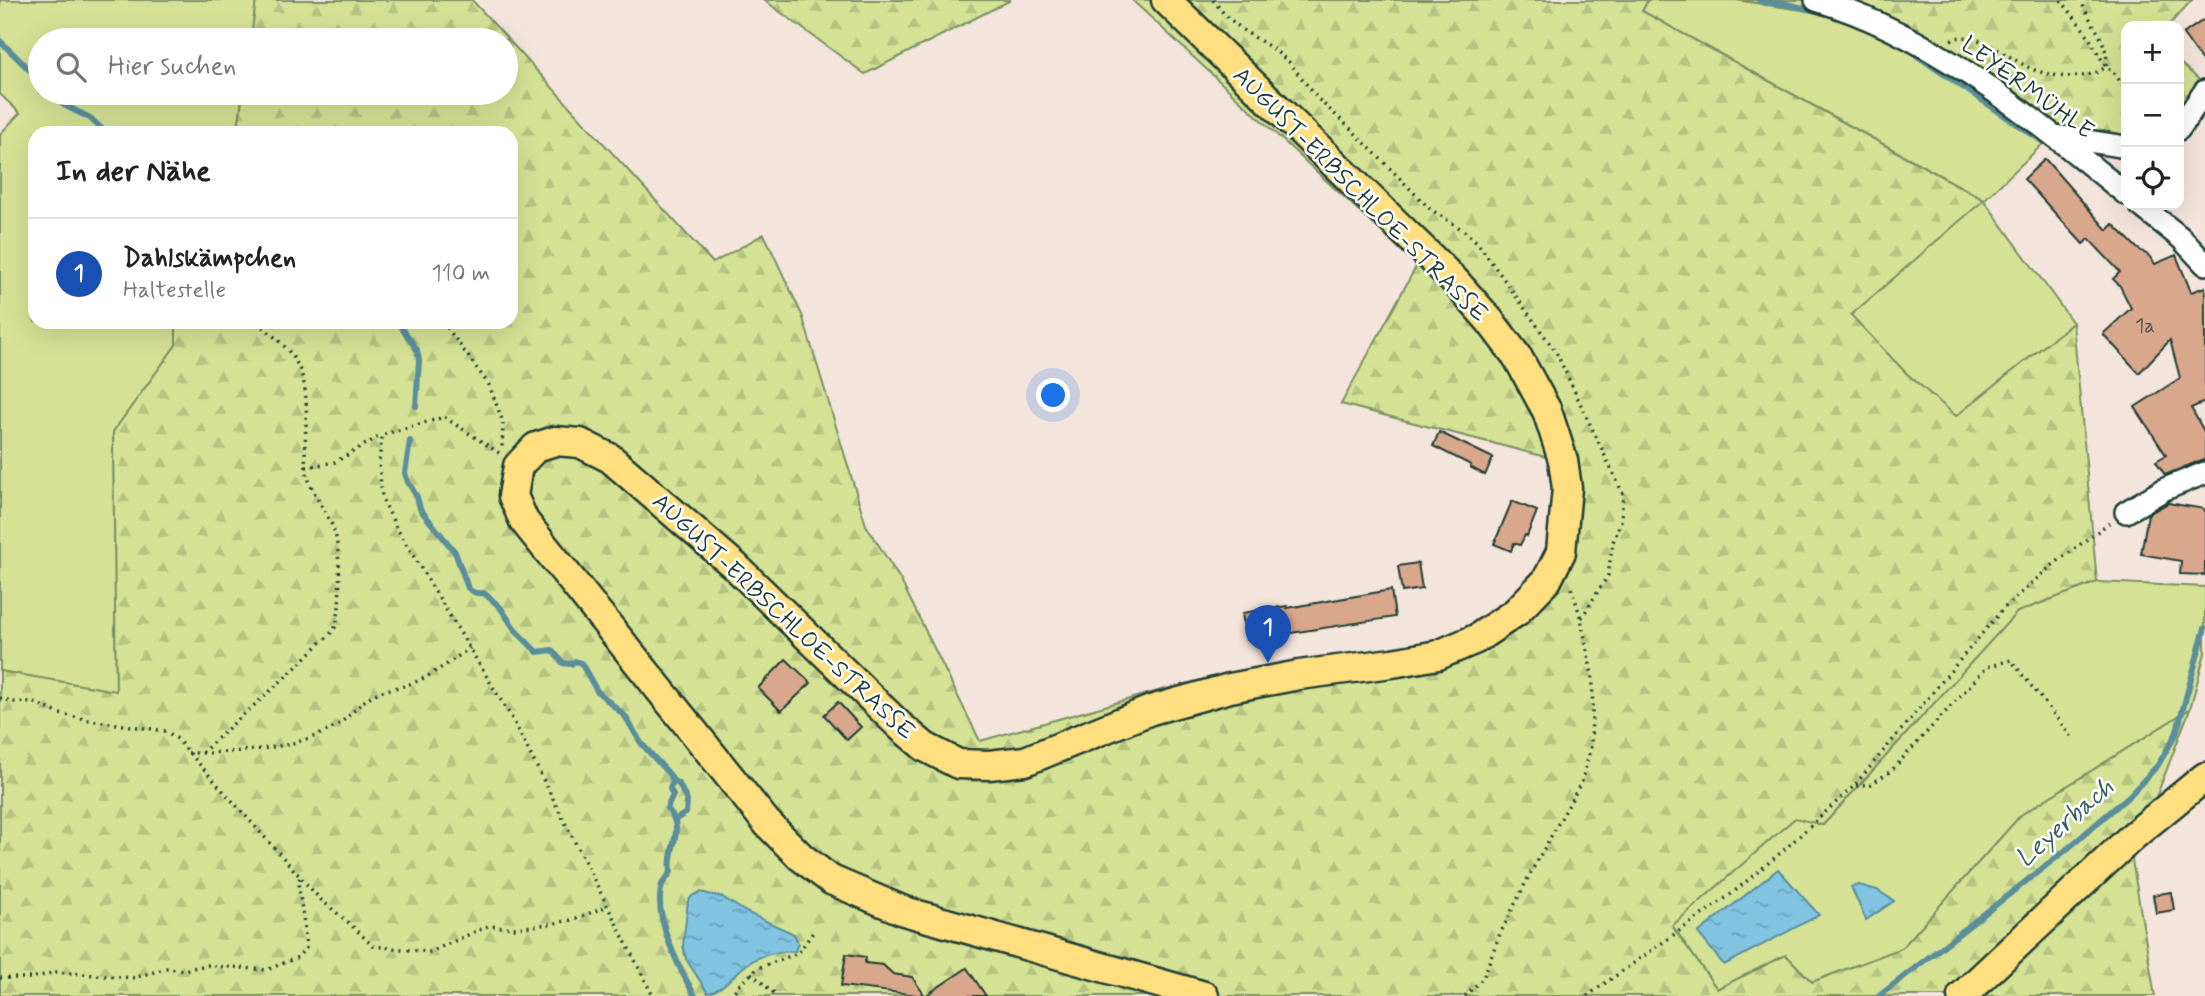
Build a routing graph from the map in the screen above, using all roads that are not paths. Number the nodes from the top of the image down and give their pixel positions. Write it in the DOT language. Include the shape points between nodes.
graph roads {
  1 [pos="1166,0"];
  2 [pos="1816,0"];
  3 [pos="2205,91"];
  4 [pos="2184,122"];
  5 [pos="2054,135"];
  6 [pos="2121,146"];
  7 [pos="2121,190"];
  8 [pos="2146,210"];
  9 [pos="2205,264"];
  10 [pos="2205,473"];
  11 [pos="2126,512"];
  12 [pos="2197,782"];
  13 [pos="1204,996"];
  14 [pos="1962,996"];
  1 -- 13 [label="main road, AUGUST-ERBSCHLOE-STRASSE" via="1454,280 1518,358 1547,411 1567,488 1561,552 1547,580 1516,612 1476,639 1438,655 1230,688 1151,710 1025,761 958,764 925,747 900,726 735,566 610,458 580,443 555,441 536,447 520,462 513,496 524,521 767,823 821,873 904,911"];
  2 -- 5 [label="street, LEYERMÜHLE" via="1852,10 1938,54"];
  3 -- 4 [label="street"];
  5 -- 6 [label="street"];
  5 -- 7 [label="street, LEYERMÜHLE"];
  8 -- 9 [label="street"];
  10 -- 11 [label="street"];
  12 -- 14 [label="main road"];
}
